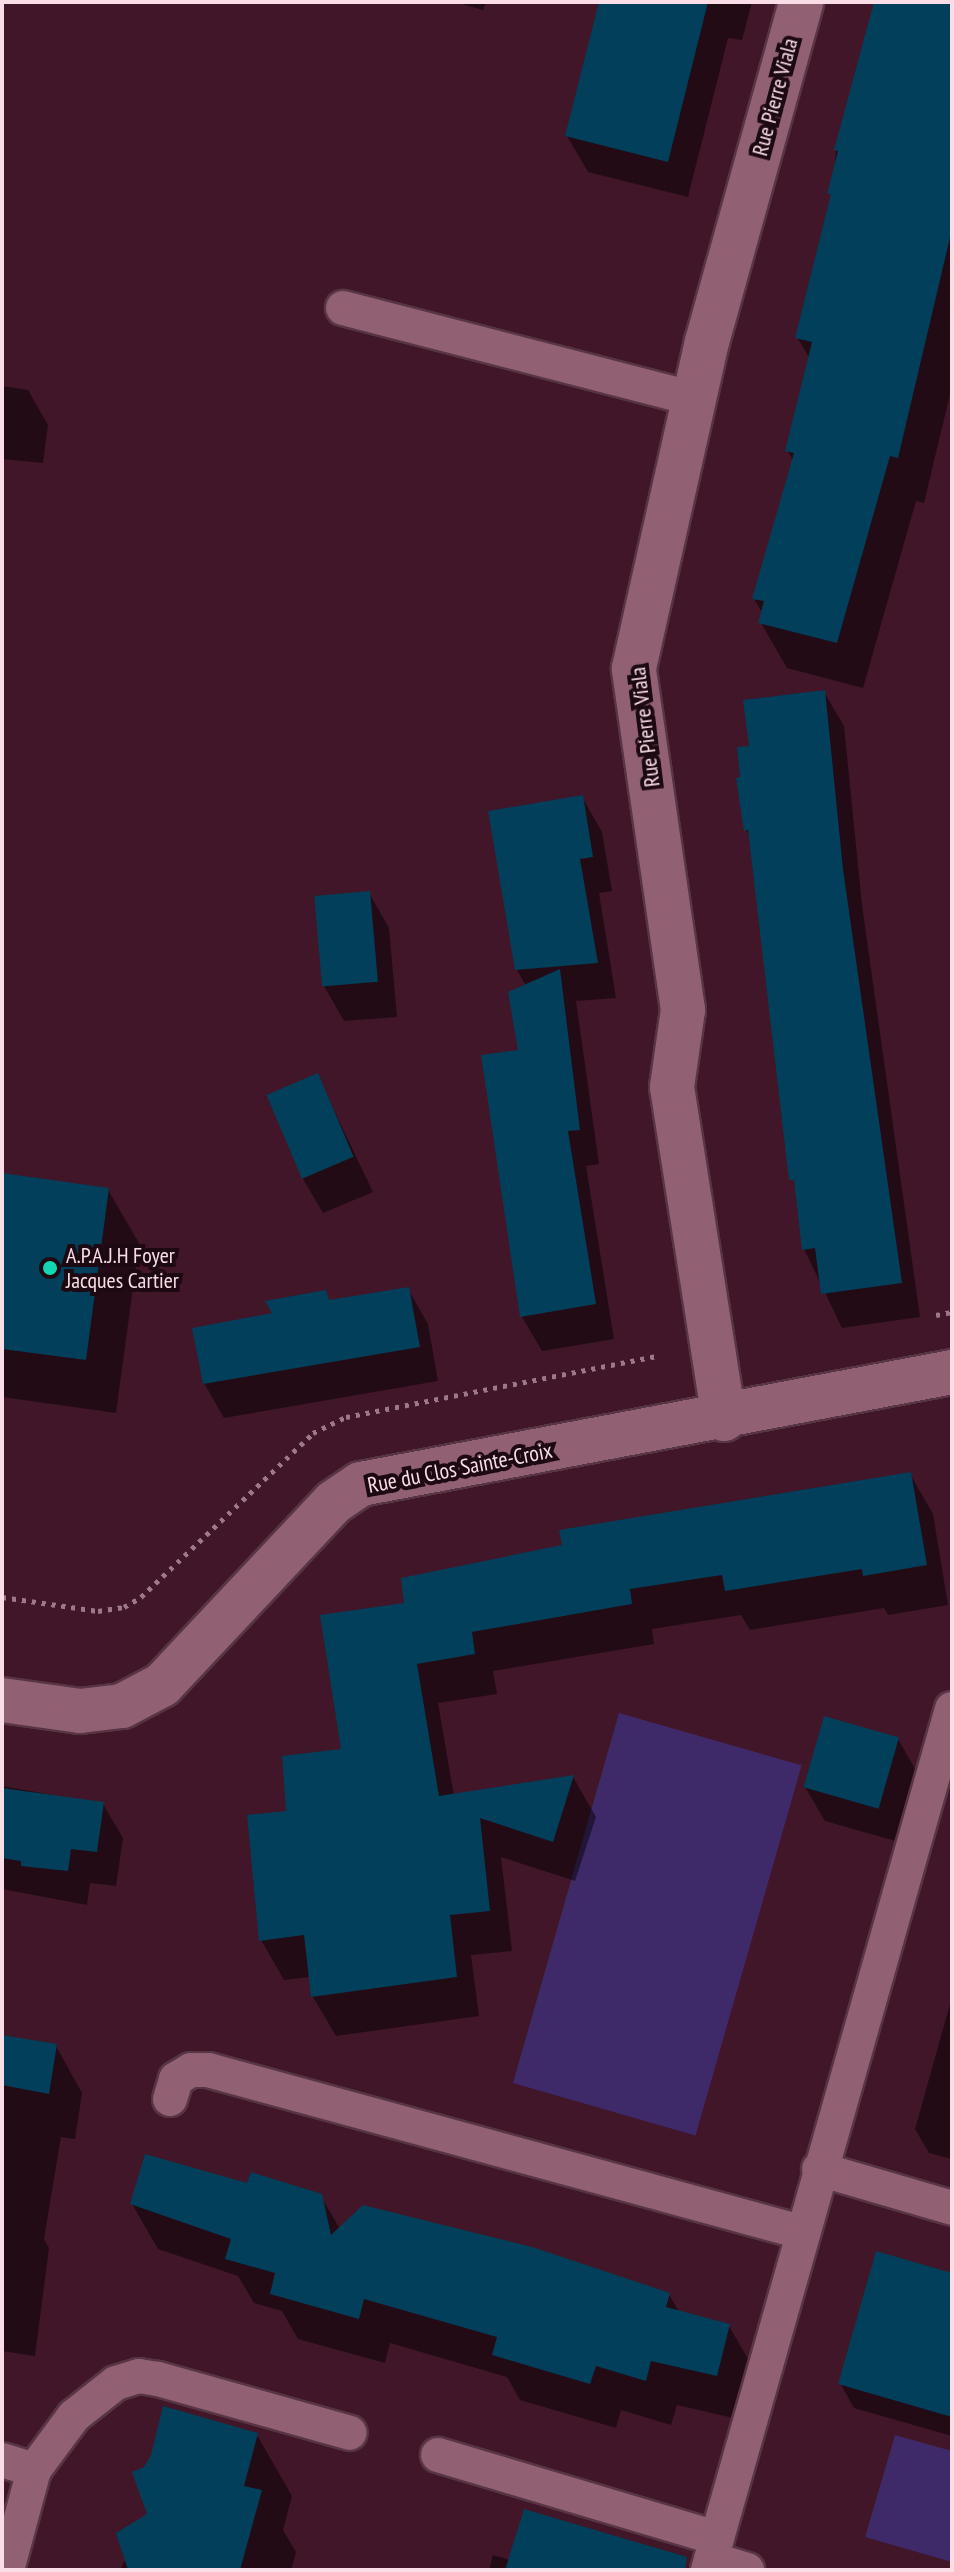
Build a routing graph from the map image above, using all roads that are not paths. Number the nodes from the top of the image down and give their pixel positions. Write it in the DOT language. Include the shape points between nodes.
graph roads {
  1 [pos="801,2"];
  2 [pos="343,308"];
  3 [pos="694,399"];
  4 [pos="952,1372"];
  5 [pos="724,1419"];
  6 [pos="2,1700"];
  7 [pos="952,1709"];
  8 [pos="170,2099"];
  9 [pos="819,2169"];
  10 [pos="952,2208"];
  11 [pos="801,2232"];
  12 [pos="350,2433"];
  13 [pos="438,2455"];
  14 [pos="2,2460"];
  15 [pos="34,2470"];
  16 [pos="712,2556"];
  17 [pos="7,2570"];
  18 [pos="747,2570"];
  1 -- 3 [label="street, Rue Pierre Viala"];
  2 -- 3 [label="lane"];
  3 -- 5 [label="street, Rue Pierre Viala" via="634,668 683,1010 672,1087"];
  4 -- 5 [label="street, Rue du Clos Sainte-Croix"];
  5 -- 6 [label="street, Rue du Clos Sainte-Croix" via="361,1484 334,1502 162,1685 122,1706 80,1711"];
  7 -- 9 [label="lane"];
  8 -- 11 [label="lane" via="176,2079 191,2070 208,2070"];
  9 -- 10 [label="lane"];
  9 -- 11 [label="lane"];
  11 -- 16 [label="lane"];
  12 -- 15 [label="lane" via="139,2376 116,2383 93,2399"];
  13 -- 16 [label="lane"];
  14 -- 15 [label="lane"];
  15 -- 17 [label="lane"];
  16 -- 18 [label="lane"];
}
